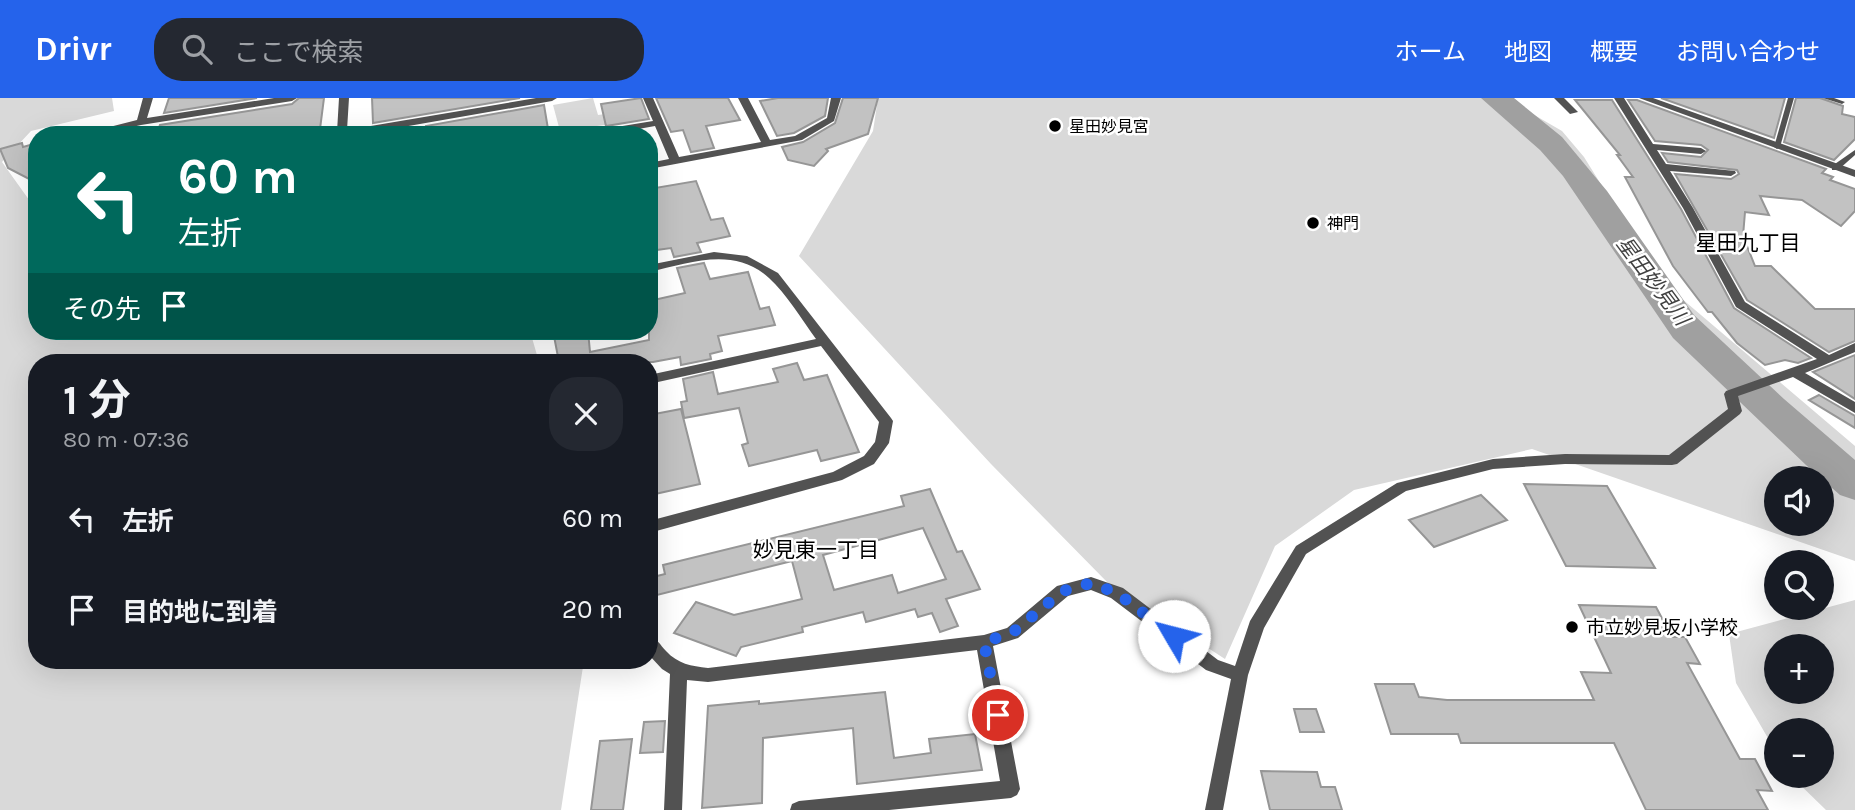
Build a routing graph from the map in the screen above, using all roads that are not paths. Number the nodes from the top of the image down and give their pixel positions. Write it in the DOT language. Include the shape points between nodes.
graph roads {
  1 [pos="148,98"];
  2 [pos="292,98"];
  3 [pos="344,98"];
  4 [pos="552,98"];
  5 [pos="648,98"];
  6 [pos="743,98"];
  7 [pos="836,98"];
  8 [pos="1559,98"];
  9 [pos="1619,98"];
  10 [pos="1644,98"];
  11 [pos="1791,98"];
  12 [pos="1826,98"];
  13 [pos="1842,102"];
  14 [pos="1573,112"];
  15 [pos="141,122"];
  16 [pos="657,122"];
  17 [pos="123,126"];
  18 [pos="341,126"];
  19 [pos="387,126"];
  20 [pos="635,126"];
  21 [pos="767,144"];
  22 [pos="1651,147"];
  23 [pos="1777,147"];
  24 [pos="1701,151"];
  25 [pos="1855,152"];
  26 [pos="675,161"];
  27 [pos="658,164"];
  28 [pos="1663,167"];
  29 [pos="1835,167"];
  30 [pos="1731,173"];
  31 [pos="1855,174"];
  32 [pos="658,267"];
  33 [pos="824,341"];
  34 [pos="1851,354"];
  35 [pos="1828,360"];
  36 [pos="1794,372"];
  37 [pos="658,378"];
  38 [pos="1855,408"];
  39 [pos="658,525"];
  40 [pos="984,642"];
  41 [pos="658,655"];
  42 [pos="679,672"];
  43 [pos="1240,675"];
  44 [pos="673,810"];
  45 [pos="799,810"];
  46 [pos="1214,810"];
  1 -- 15 [label="street"];
  2 -- 15 [label="street"];
  3 -- 18 [label="street"];
  4 -- 19 [label="street"];
  5 -- 16 [label="street"];
  6 -- 21 [label="street"];
  7 -- 21 [label="street" via="831,119 798,138"];
  8 -- 14 [label="street"];
  9 -- 22 [label="street"];
  10 -- 23 [label="street"];
  11 -- 23 [label="lane"];
  12 -- 13 [label="lane"];
  15 -- 17 [label="street"];
  16 -- 20 [label="street"];
  16 -- 26 [label="street"];
  21 -- 26 [label="street"];
  22 -- 24 [label="street"];
  22 -- 28 [label="street"];
  23 -- 29 [label="street"];
  25 -- 29 [label="lane"];
  26 -- 27 [label="street"];
  28 -- 30 [label="street"];
  28 -- 35 [label="street" via="1740,304"];
  29 -- 31 [label="street"];
  32 -- 33 [label="street" via="714,255 754,260 774,275"];
  33 -- 37 [label="street"];
  33 -- 39 [label="street" via="886,421 882,443 869,460 836,476"];
  34 -- 35 [label="street"];
  35 -- 36 [label="street"];
  36 -- 38 [label="street"];
  36 -- 43 [label="street" via="1731,394 1735,411 1672,460 1493,464 1402,486 1301,550 1256,625"];
  40 -- 42 [label="street" via="708,675"];
  40 -- 43 [label="street" via="1012,633 1063,591 1091,583 1117,593 1212,666"];
  40 -- 45 [label="street" via="1011,789"];
  41 -- 42 [label="street"];
  42 -- 44 [label="street"];
  43 -- 46 [label="street"];
}
